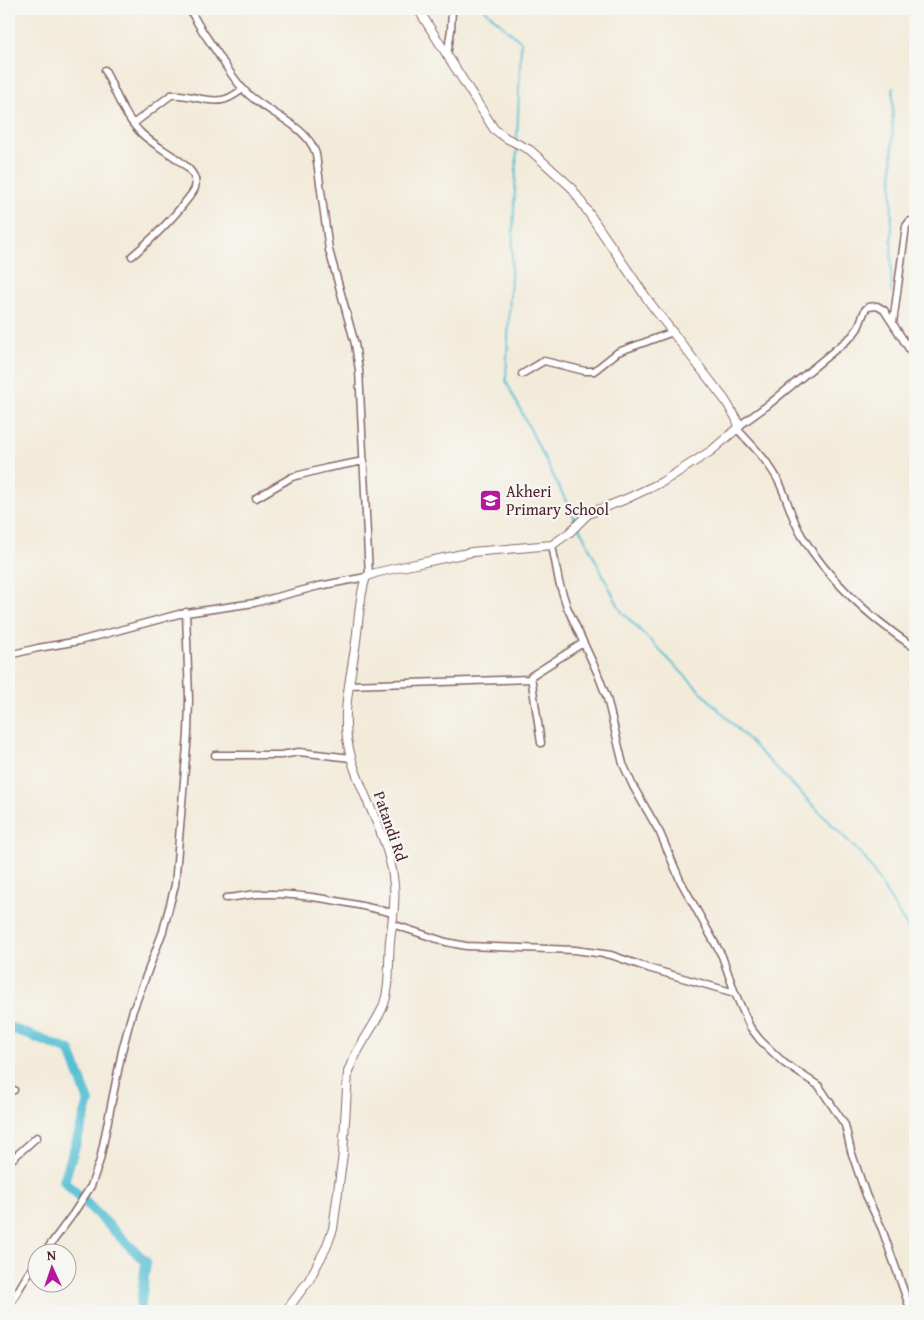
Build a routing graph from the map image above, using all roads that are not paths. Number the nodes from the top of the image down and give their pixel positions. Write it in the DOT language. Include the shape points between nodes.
graph roads {
  1 [pos="190,9"];
  2 [pos="418,9"];
  3 [pos="452,9"];
  4 [pos="446,56"];
  5 [pos="105,70"];
  6 [pos="243,89"];
  7 [pos="133,124"];
  8 [pos="915,218"];
  9 [pos="132,256"];
  10 [pos="893,323"];
  11 [pos="673,332"];
  12 [pos="915,358"];
  13 [pos="522,374"];
  14 [pos="739,428"];
  15 [pos="364,461"];
  16 [pos="256,498"];
  17 [pos="552,545"];
  18 [pos="367,576"];
  19 [pos="186,612"];
  20 [pos="583,643"];
  21 [pos="915,648"];
  22 [pos="9,655"];
  23 [pos="530,679"];
  24 [pos="349,685"];
  25 [pos="541,743"];
  26 [pos="215,755"];
  27 [pos="351,758"];
  28 [pos="226,898"];
  29 [pos="393,913"];
  30 [pos="392,924"];
  31 [pos="735,993"];
  32 [pos="37,1137"];
  33 [pos="9,1162"];
  34 [pos="52,1242"];
  35 [pos="28,1277"];
  36 [pos="9,1306"];
  37 [pos="286,1311"];
  38 [pos="911,1311"];
  1 -- 6 [label="street" via="198,26"];
  2 -- 4 [label="street"];
  3 -- 4 [label="street"];
  4 -- 11 [label="street" via="494,129 534,153 571,187"];
  5 -- 7 [label="street"];
  6 -- 7 [label="street" via="222,100 172,95"];
  6 -- 15 [label="street" via="305,135 316,154 331,257 358,362"];
  7 -- 9 [label="street" via="155,145 183,163 194,176 196,187 176,214"];
  8 -- 10 [label="street" via="906,226"];
  10 -- 12 [label="street"];
  10 -- 14 [label="street" via="881,307 868,307 852,336"];
  11 -- 13 [label="street" via="618,352 594,371 544,361"];
  11 -- 14 [label="street" via="725,400"];
  14 -- 17 [label="street" via="704,456 662,482 584,517"];
  14 -- 21 [label="street" via="779,482 802,535 819,560 877,621"];
  15 -- 16 [label="street" via="298,475"];
  15 -- 18 [label="street"];
  17 -- 18 [label="street" via="482,550"];
  17 -- 20 [label="street" via="559,582"];
  18 -- 19 [label="street" via="254,603"];
  18 -- 24 [label="street, Patandi Rd"];
  19 -- 22 [label="street" via="79,641"];
  19 -- 34 [label="street" via="188,734 175,885 163,931 132,1013 100,1160 91,1186"];
  20 -- 23 [label="street" via="532,674"];
  20 -- 31 [label="street" via="607,698 623,764 722,956"];
  23 -- 24 [label="street"];
  23 -- 25 [label="street"];
  24 -- 27 [label="street, Patandi Rd" via="345,725"];
  26 -- 27 [label="street" via="299,752"];
  27 -- 29 [label="street, Patandi Rd" via="391,860 395,887"];
  28 -- 29 [label="street" via="287,895 339,901"];
  29 -- 30 [label="street, Patandi Rd"];
  30 -- 31 [label="street" via="466,946 575,950 611,955"];
  30 -- 37 [label="street, Patandi Rd" via="384,1003 348,1072 334,1229 309,1280"];
  31 -- 38 [label="street" via="750,1027 760,1040 784,1063 819,1086 842,1120 866,1195 882,1229"];
  32 -- 33 [label="street"];
  35 -- 36 [label="street"];
}
